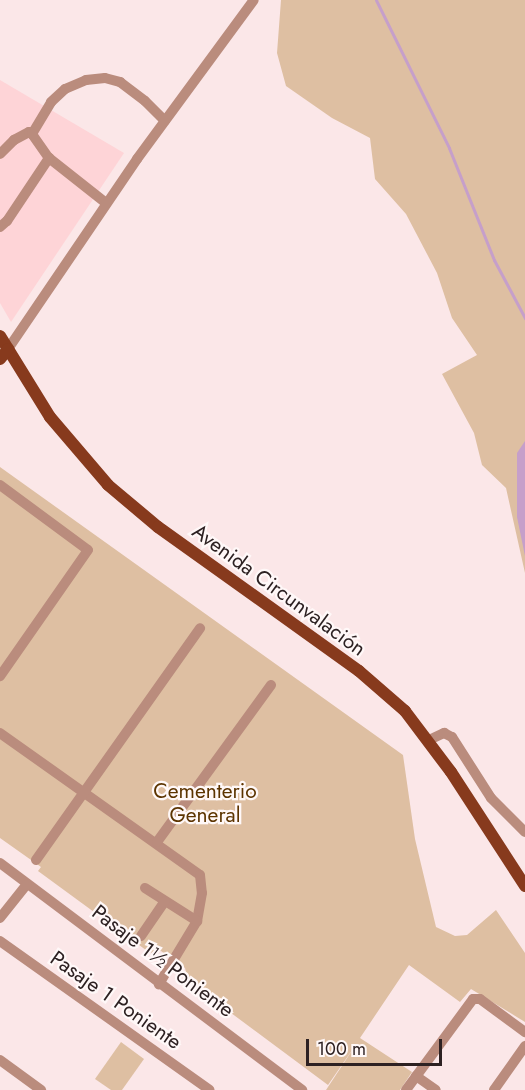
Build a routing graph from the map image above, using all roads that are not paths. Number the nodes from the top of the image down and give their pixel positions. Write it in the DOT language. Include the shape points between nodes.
graph roads {
  1 [pos="254,0"];
  2 [pos="165,121"];
  3 [pos="32,134"];
  4 [pos="0,154"];
  5 [pos="49,158"];
  6 [pos="106,203"];
  7 [pos="0,227"];
  8 [pos="0,336"];
  9 [pos="4,354"];
  10 [pos="0,485"];
  11 [pos="200,628"];
  12 [pos="0,676"];
  13 [pos="271,685"];
  14 [pos="0,733"];
  15 [pos="429,740"];
  16 [pos="86,792"];
  17 [pos="525,831"];
  18 [pos="157,842"];
  19 [pos="36,860"];
  20 [pos="0,863"];
  21 [pos="27,884"];
  22 [pos="525,886"];
  23 [pos="145,888"];
  24 [pos="165,901"];
  25 [pos="0,918"];
  26 [pos="196,921"];
  27 [pos="141,936"];
  28 [pos="0,941"];
  29 [pos="159,984"];
  30 [pos="525,1032"];
  31 [pos="525,1046"];
  32 [pos="0,1060"];
  33 [pos="416,1076"];
  34 [pos="41,1090"];
  35 [pos="210,1090"];
  36 [pos="302,1090"];
  37 [pos="406,1090"];
  38 [pos="436,1090"];
  39 [pos="494,1090"];
  1 -- 2 [label="street"];
  2 -- 3 [label="street" via="120,82 105,78 86,80 65,89 51,102"];
  2 -- 6 [label="street"];
  3 -- 4 [label="street" via="14,140"];
  3 -- 5 [label="street"];
  5 -- 6 [label="street"];
  5 -- 7 [label="street" via="8,221"];
  6 -- 9 [label="street"];
  8 -- 9 [label="main road, Avenida Circunvalación"];
  9 -- 15 [label="main road, Avenida Circunvalación" via="50,417 108,485 158,527 379,686"];
  10 -- 12 [label="street" via="88,550"];
  11 -- 16 [label="street"];
  13 -- 18 [label="street"];
  14 -- 16 [label="street"];
  15 -- 17 [label="street" via="444,733 452,737 491,798"];
  15 -- 22 [label="main road, Avenida Circunvalación"];
  16 -- 18 [label="street"];
  16 -- 19 [label="street"];
  18 -- 26 [label="street" via="200,875 202,893"];
  20 -- 21 [label="street, Pasaje 1½ Poniente"];
  21 -- 25 [label="street"];
  21 -- 29 [label="street, Pasaje 1½ Poniente"];
  23 -- 24 [label="street"];
  24 -- 26 [label="street"];
  24 -- 27 [label="street"];
  26 -- 29 [label="street"];
  28 -- 35 [label="street, Pasaje 1 Poniente"];
  29 -- 36 [label="street, Pasaje 1½ Poniente"];
  30 -- 33 [label="street" via="475,998"];
  31 -- 39 [label="street"];
  32 -- 34 [label="street"];
  33 -- 37 [label="street"];
  33 -- 38 [label="street"];
}
